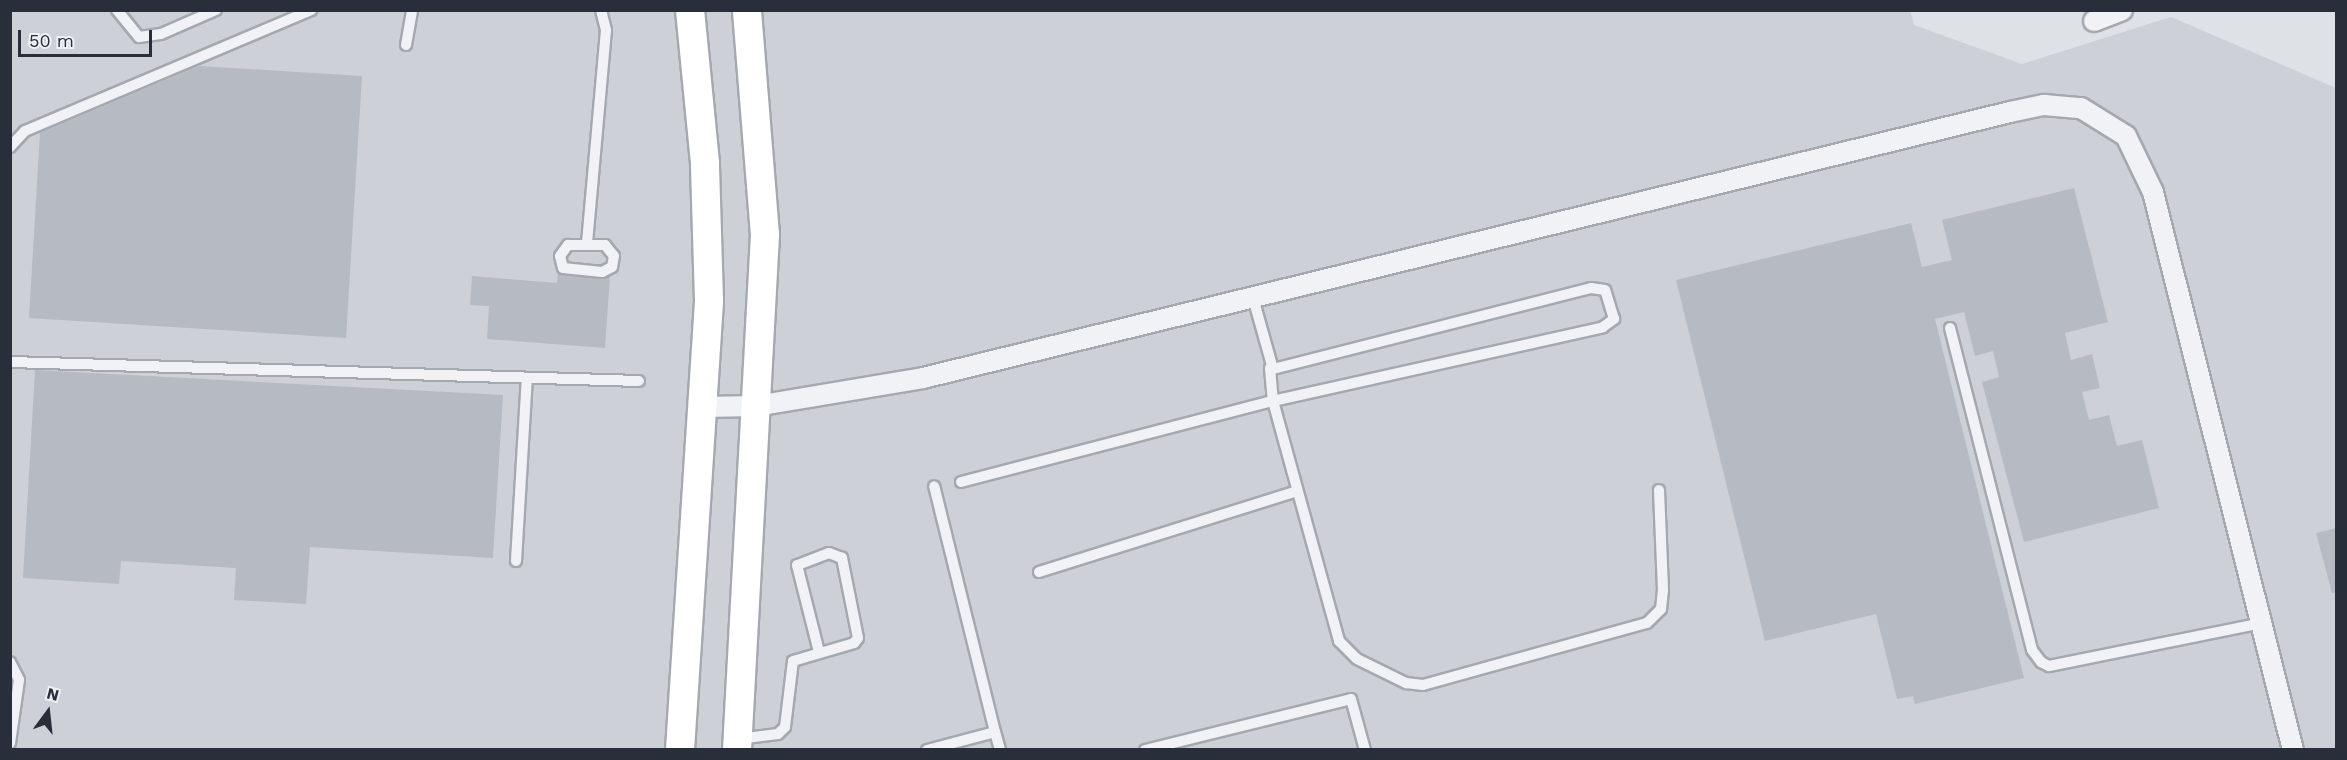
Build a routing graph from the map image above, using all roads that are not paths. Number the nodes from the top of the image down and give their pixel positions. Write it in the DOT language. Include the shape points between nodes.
graph roads {
  1 [pos="117,10"];
  2 [pos="216,10"];
  3 [pos="310,10"];
  4 [pos="412,10"];
  5 [pos="601,10"];
  6 [pos="690,10"];
  7 [pos="747,10"];
  8 [pos="2122,10"];
  9 [pos="2094,21"];
  10 [pos="406,45"];
  11 [pos="10,147"];
  12 [pos="587,243"];
  13 [pos="1253,298"];
  14 [pos="1950,328"];
  15 [pos="10,362"];
  16 [pos="1270,368"];
  17 [pos="527,378"];
  18 [pos="639,381"];
  19 [pos="1273,401"];
  20 [pos="756,406"];
  21 [pos="703,407"];
  22 [pos="961,482"];
  23 [pos="934,486"];
  24 [pos="1659,490"];
  25 [pos="1297,491"];
  26 [pos="516,561"];
  27 [pos="1039,572"];
  28 [pos="2262,623"];
  29 [pos="819,652"];
  30 [pos="10,662"];
  31 [pos="995,732"];
  32 [pos="10,743"];
  33 [pos="737,744"];
  34 [pos="680,750"];
  35 [pos="927,750"];
  36 [pos="1000,750"];
  37 [pos="1144,750"];
  38 [pos="1365,750"];
  39 [pos="2293,750"];
  1 -- 2 [label="lane" via="139,37 161,34"];
  3 -- 11 [label="lane" via="25,131"];
  4 -- 10 [label="lane"];
  5 -- 12 [label="lane" via="606,30"];
  6 -- 21 [label="street" via="705,163 709,301"];
  7 -- 20 [label="street" via="765,235"];
  8 -- 9 [label="street"];
  12 -- 12 [label="lane" via="611,250 609,270 571,271 560,265 565,247"];
  13 -- 16 [label="lane"];
  13 -- 20 [label="street" via="923,378"];
  13 -- 28 [label="street" via="2010,111 2044,105 2081,108 2126,135 2144,165"];
  14 -- 28 [label="lane" via="2032,650 2040,662 2049,666"];
  15 -- 17 [label="lane"];
  16 -- 19 [label="lane"];
  16 -- 19 [label="lane" via="1591,288 1610,297 1614,319 1603,327"];
  17 -- 18 [label="lane"];
  17 -- 26 [label="lane"];
  19 -- 22 [label="lane"];
  19 -- 25 [label="lane"];
  20 -- 21 [label="street"];
  20 -- 33 [label="street"];
  21 -- 34 [label="street"];
  23 -- 31 [label="lane"];
  24 -- 25 [label="lane" via="1663,590 1660,609 1647,623 1424,684 1388,676 1357,659 1339,641"];
  25 -- 27 [label="lane"];
  28 -- 39 [label="street"];
  29 -- 29 [label="lane" via="858,638 842,558 829,553 797,565"];
  29 -- 33 [label="lane" via="789,667 782,731"];
  30 -- 32 [label="lane" via="19,680"];
  31 -- 35 [label="lane"];
  31 -- 36 [label="lane"];
  37 -- 38 [label="lane" via="1351,699"];
}
